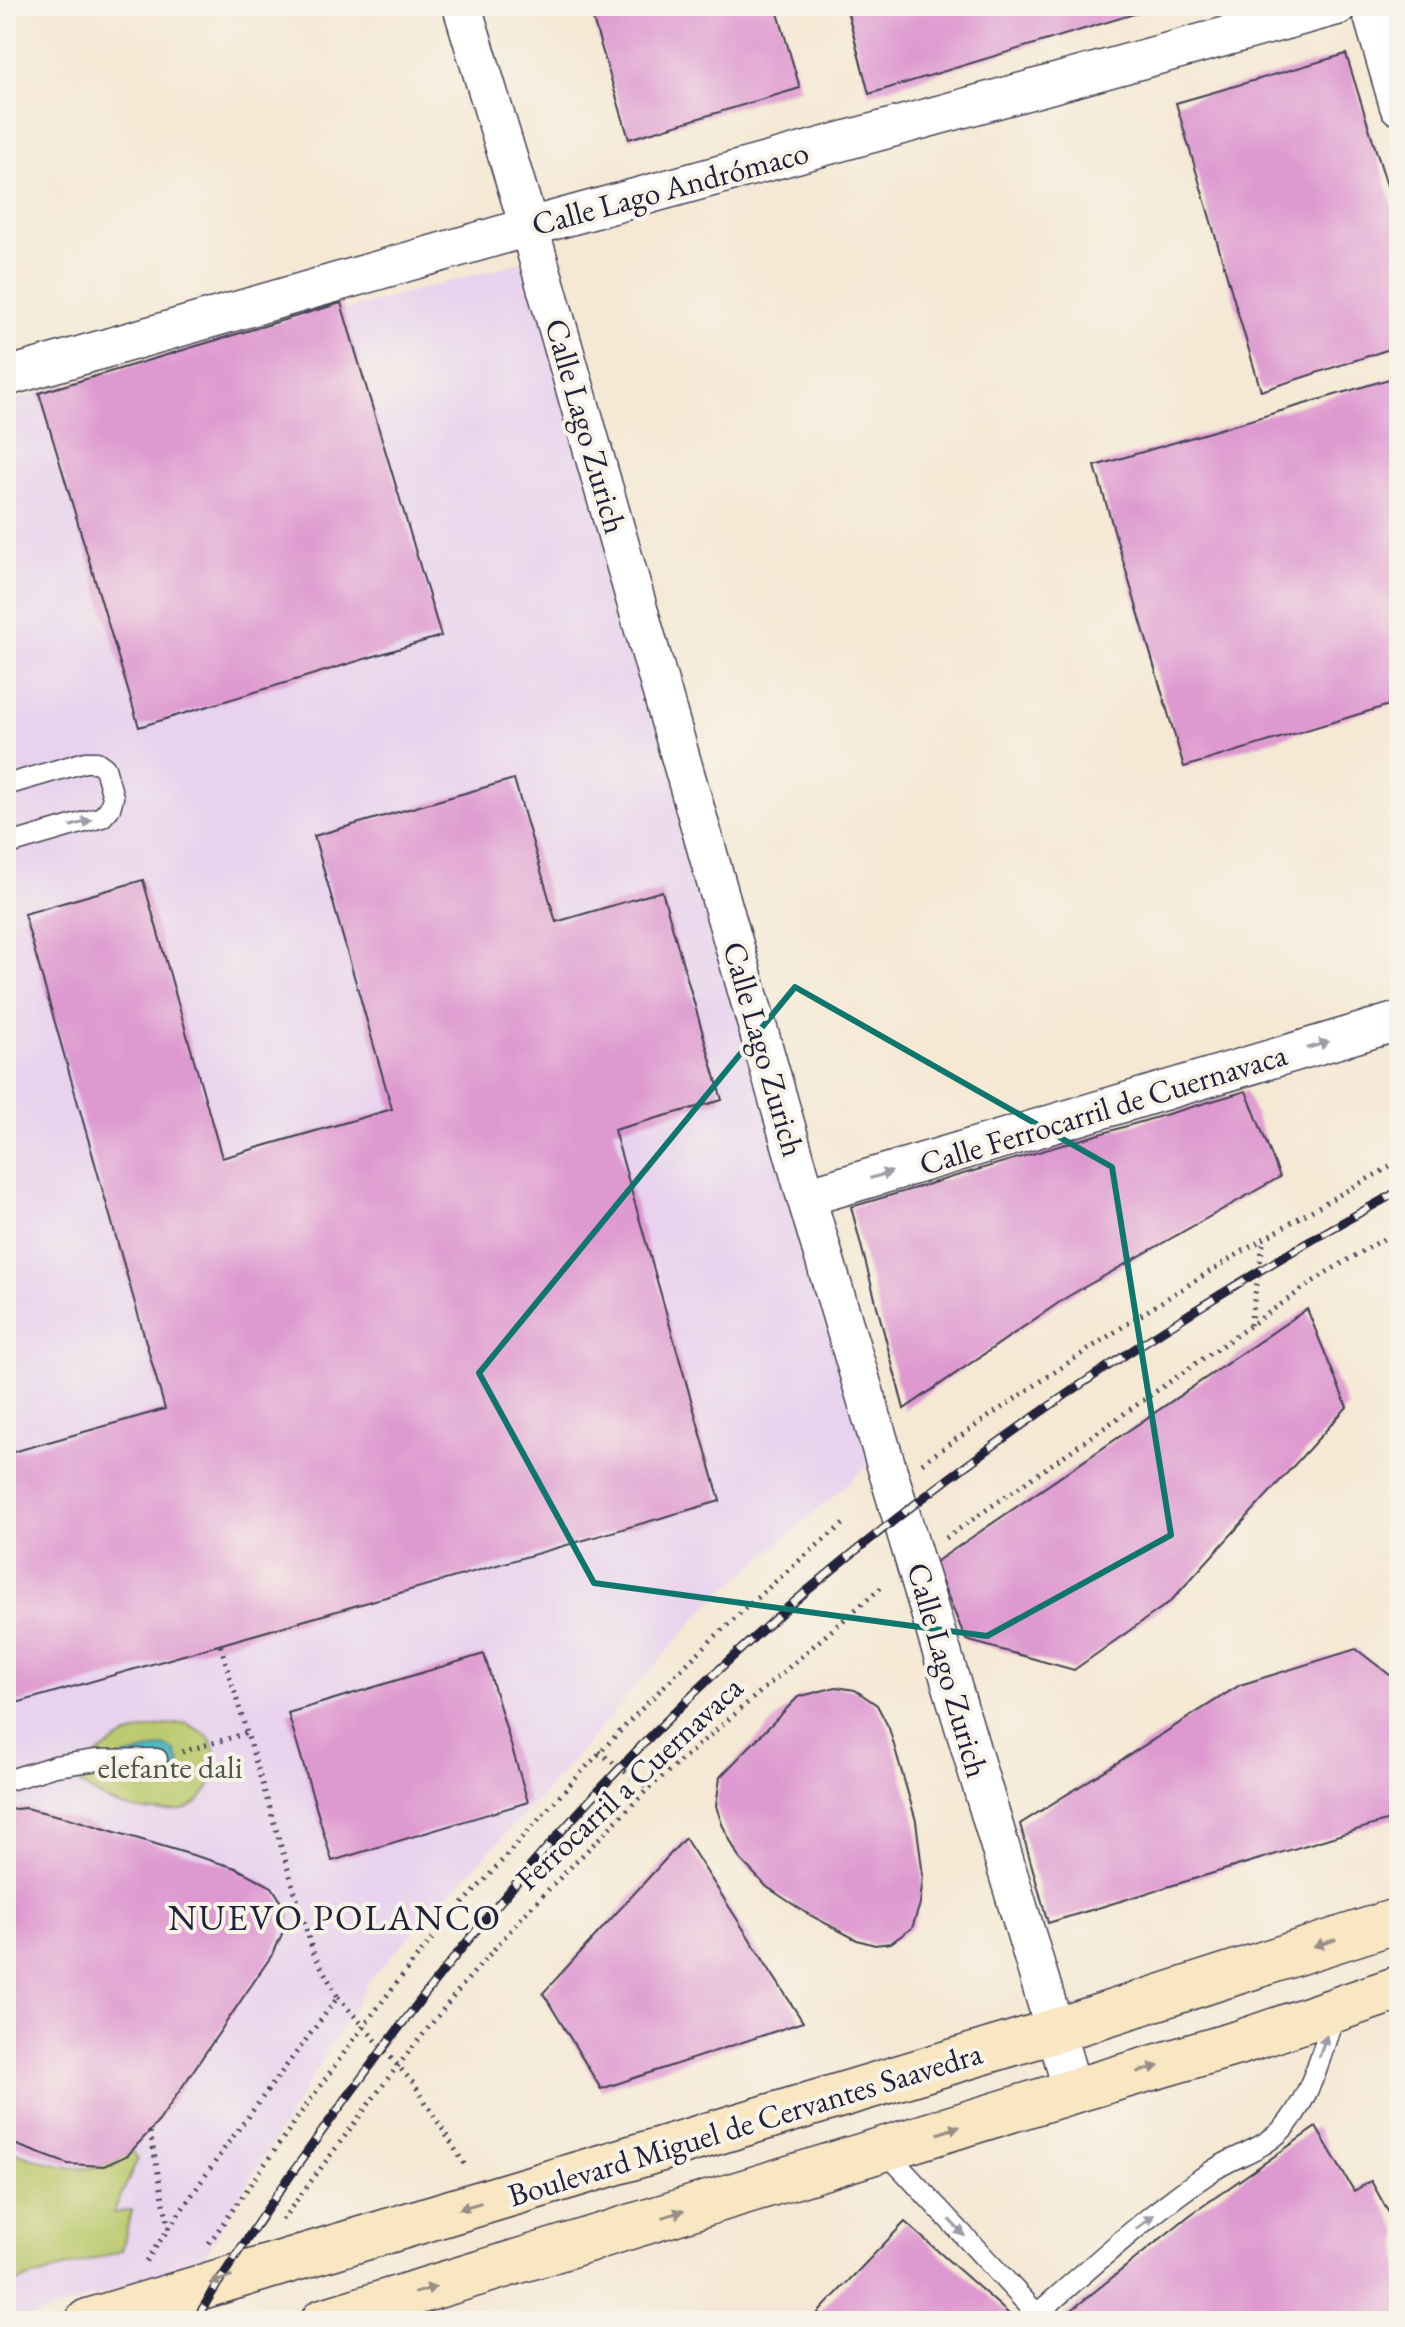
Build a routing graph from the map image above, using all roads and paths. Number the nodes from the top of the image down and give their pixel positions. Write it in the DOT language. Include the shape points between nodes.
graph roads {
  1 [pos="462,6"];
  2 [pos="1337,6"];
  3 [pos="1370,6"];
  4 [pos="1399,106"];
  5 [pos="529,227"];
  6 [pos="6,377"];
  7 [pos="6,785"];
  8 [pos="6,845"];
  9 [pos="1399,1021"];
  10 [pos="1399,1162"];
  11 [pos="806,1197"];
  12 [pos="1399,1230"];
  13 [pos="1264,1237"];
  14 [pos="1250,1325"];
  15 [pos="918,1466"];
  16 [pos="847,1521"];
  17 [pos="940,1542"];
  18 [pos="873,1593"];
  19 [pos="220,1644"];
  20 [pos="247,1733"];
  21 [pos="599,1752"];
  22 [pos="157,1759"];
  23 [pos="6,1781"];
  24 [pos="648,1789"];
  25 [pos="1399,1920"];
  26 [pos="1399,1988"];
  27 [pos="338,1997"];
  28 [pos="1335,2011"];
  29 [pos="364,2027"];
  30 [pos="1054,2031"];
  31 [pos="398,2066"];
  32 [pos="1073,2091"];
  33 [pos="150,2132"];
  34 [pos="884,2150"];
  35 [pos="488,2201"];
  36 [pos="287,2213"];
  37 [pos="169,2230"];
  38 [pos="208,2245"];
  39 [pos="142,2267"];
  40 [pos="88,2321"];
  41 [pos="323,2321"];
  1 -- 5 [label="street, Calle Lago Zurich"];
  2 -- 5 [label="street, Calle Lago Andrómaco"];
  3 -- 4 [label="street"];
  5 -- 6 [label="street, Calle Lago Andrómaco"];
  5 -- 11 [label="street, Calle Lago Zurich"];
  8 -- 7 [label="lane, one-way" via="102,817 113,797 105,768 97,762"];
  11 -- 9 [label="street, Calle Ferrocarril de Cuernavaca, one-way"];
  10 -- 13 [label="path"];
  11 -- 30 [label="street, Calle Lago Zurich"];
  12 -- 14 [label="path"];
  13 -- 14 [label="path"];
  13 -- 15 [label="path" via="1099,1341"];
  14 -- 17 [label="path"];
  16 -- 21 [label="path" via="762,1593"];
  18 -- 24 [label="path, Ferrocarril a Cuernavaca"];
  19 -- 20 [label="path"];
  20 -- 22 [label="path"];
  20 -- 27 [label="path" via="313,1952"];
  21 -- 24 [label="path"];
  21 -- 29 [label="path" via="427,1945"];
  22 -- 23 [label="lane" via="55,1766"];
  24 -- 31 [label="path, Ferrocarril a Cuernavaca" via="530,1908"];
  25 -- 30 [label="main road, Boulevard Miguel de Cervantes Saavedra, one-way"];
  26 -- 28 [label="main road, Boulevard Miguel de Cervantes Saavedra"];
  27 -- 29 [label="path"];
  27 -- 37 [label="path"];
  32 -- 28 [label="main road, Boulevard Miguel de Cervantes Saavedra, one-way"];
  34 -- 28 [label="lane, one-way" via="1037,2314 1148,2218 1214,2169 1261,2148 1288,2123 1310,2086"];
  29 -- 31 [label="path"];
  29 -- 38 [label="path"];
  30 -- 32 [label="street, Calle Lago Zurich"];
  30 -- 35 [label="main road, Boulevard Miguel de Cervantes Saavedra"];
  31 -- 35 [label="path"];
  31 -- 36 [label="path, Ferrocarril a Cuernavaca"];
  34 -- 32 [label="main road, Boulevard Miguel de Cervantes Saavedra, one-way"];
  33 -- 37 [label="path"];
  41 -- 34 [label="main road, Boulevard Miguel de Cervantes Saavedra, one-way"];
  35 -- 40 [label="main road, Boulevard Miguel de Cervantes Saavedra, one-way"];
  37 -- 39 [label="path"];
}
